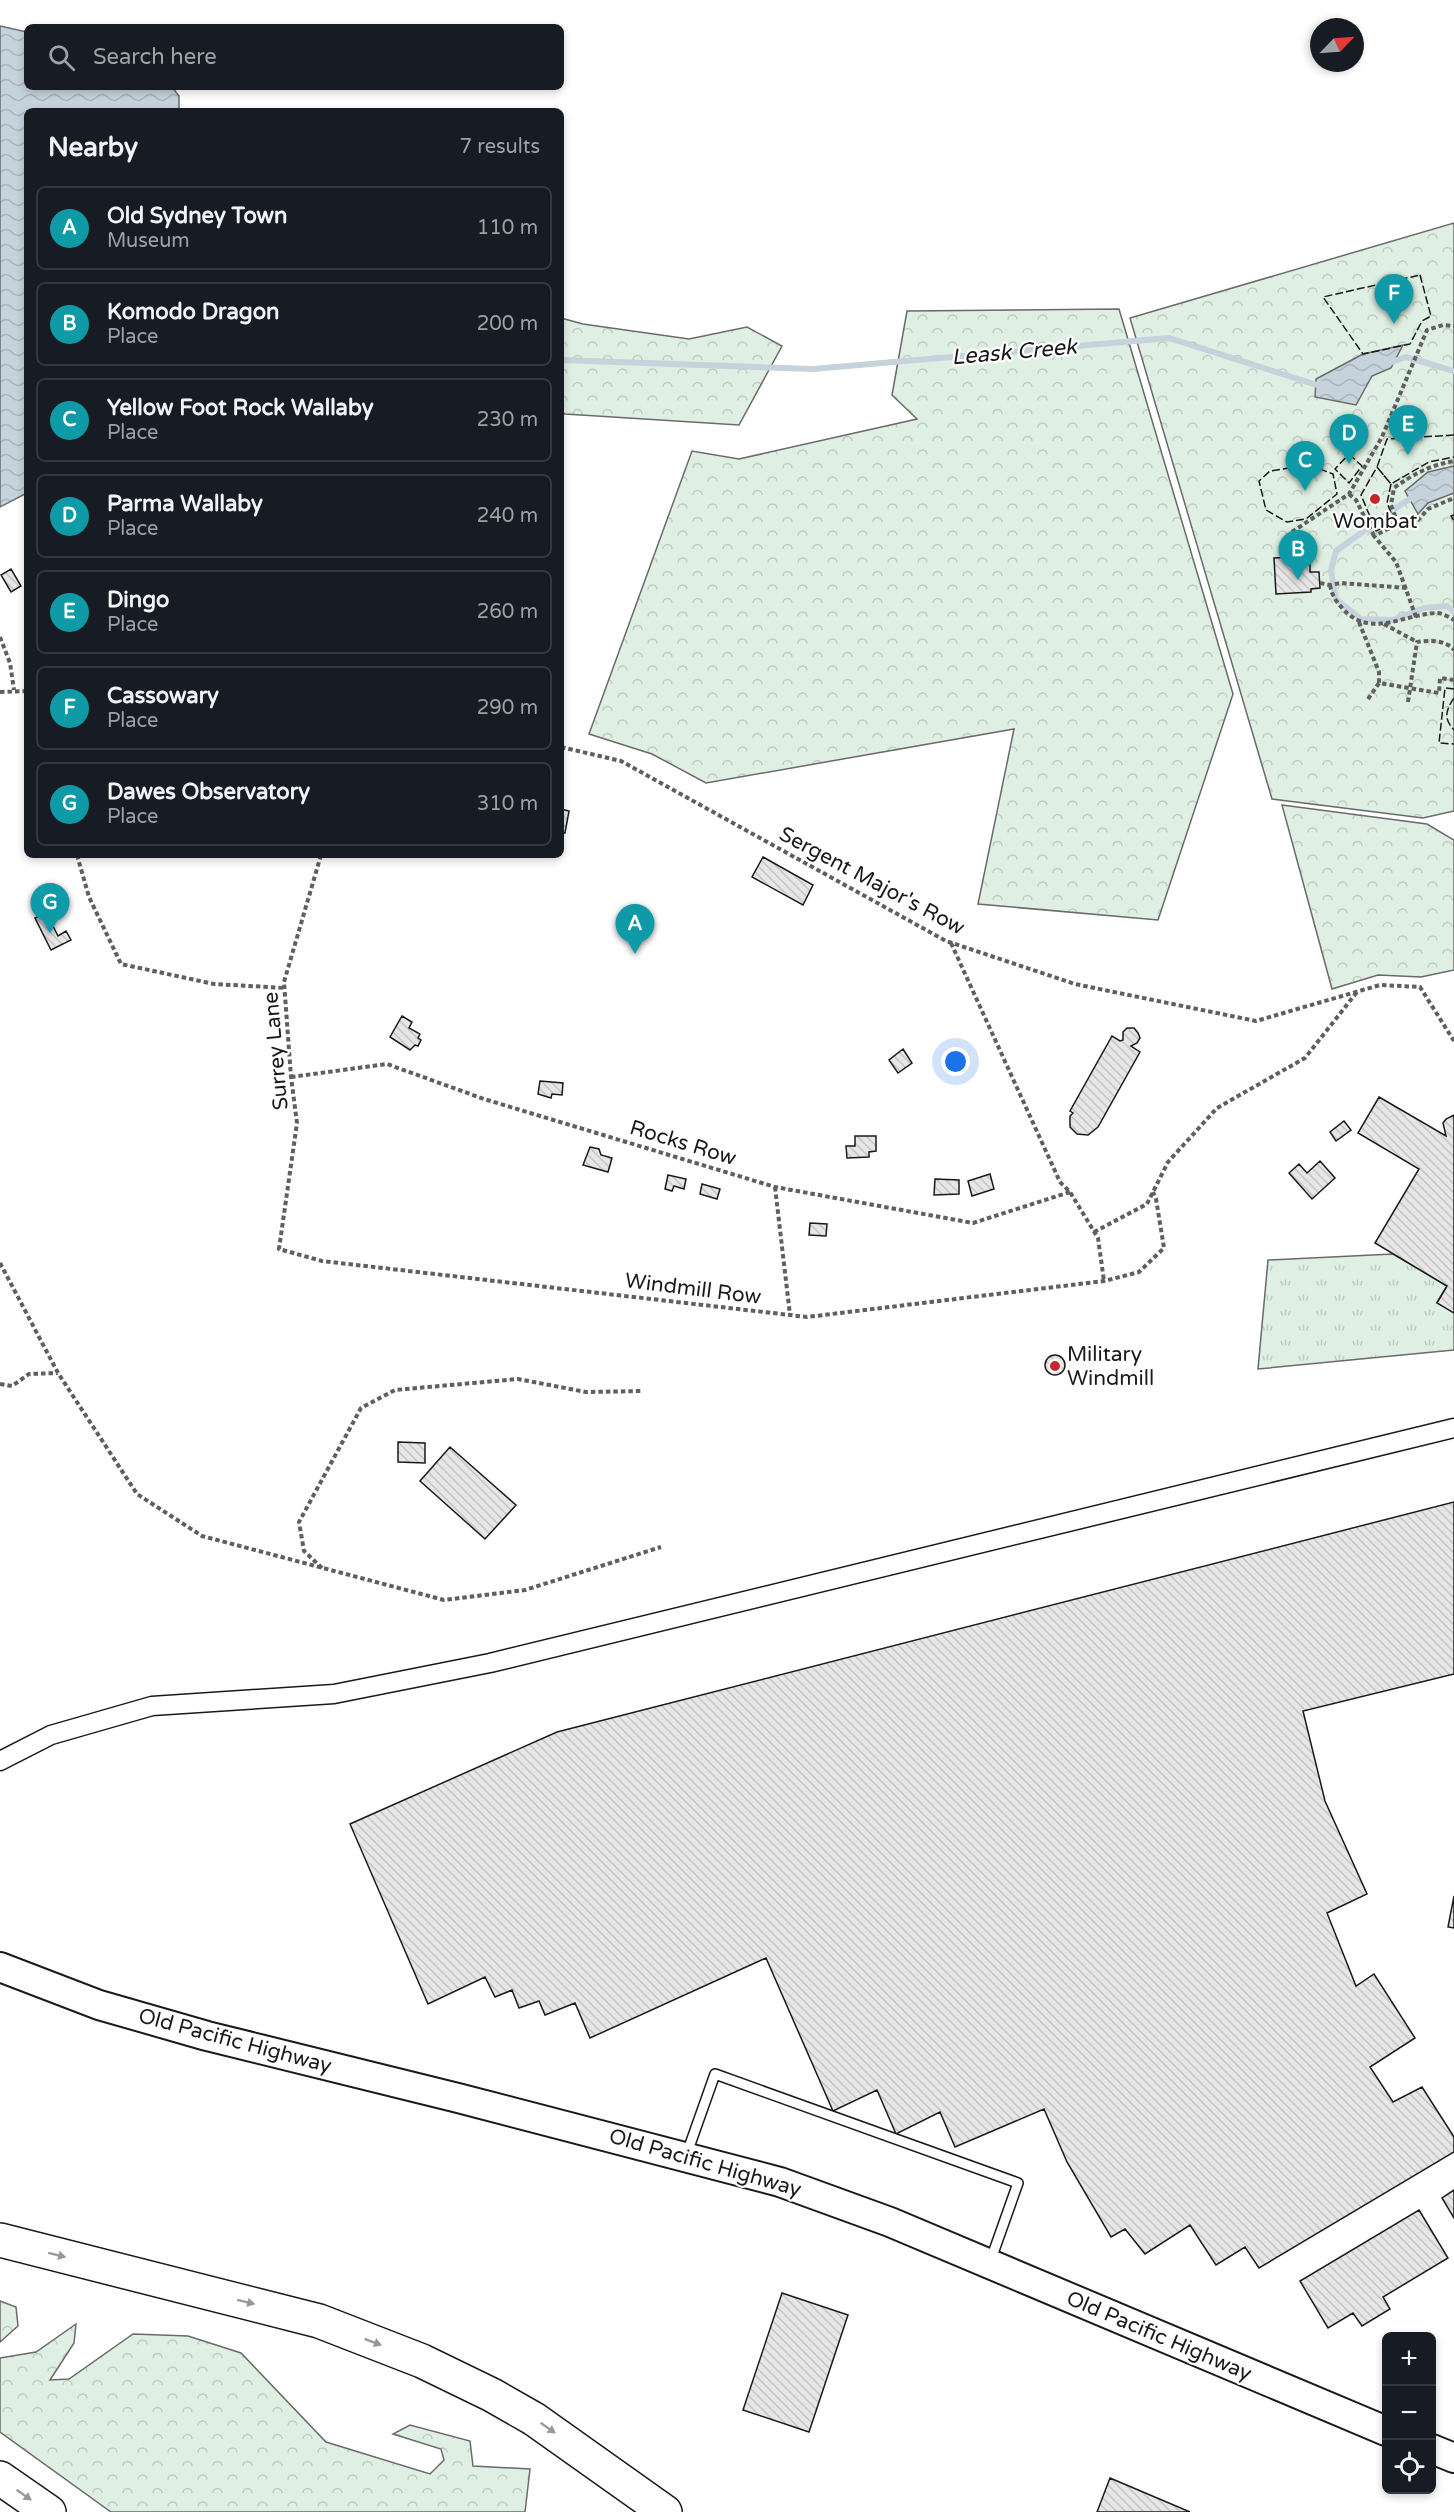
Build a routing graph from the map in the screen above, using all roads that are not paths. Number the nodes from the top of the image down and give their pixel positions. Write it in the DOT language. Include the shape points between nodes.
graph roads {
  1 [pos="1454,1428"];
  2 [pos="0,1761"];
  3 [pos="0,1966"];
  4 [pos="686,2156"];
  5 [pos="0,2240"];
  6 [pos="989,2265"];
  7 [pos="1382,2429"];
  8 [pos="1436,2451"];
  9 [pos="1454,2458"];
  10 [pos="0,2478"];
  11 [pos="49,2512"];
  12 [pos="665,2512"];
  1 -- 2 [label="street" via="489,1663 334,1694 152,1706 51,1735"];
  3 -- 4 [label="main road, Old Pacific Highway" via="99,2005 207,2036"];
  4 -- 6 [label="main road, Old Pacific Highway" via="780,2182 890,2222"];
  4 -- 6 [label="lane" via="715,2074 1018,2183"];
  5 -- 12 [label="highway, one-way" via="319,2320 422,2361 534,2419"];
  6 -- 7 [label="main road, Old Pacific Highway"];
  8 -- 9 [label="main road"];
  10 -- 11 [label="highway, one-way"];
}
